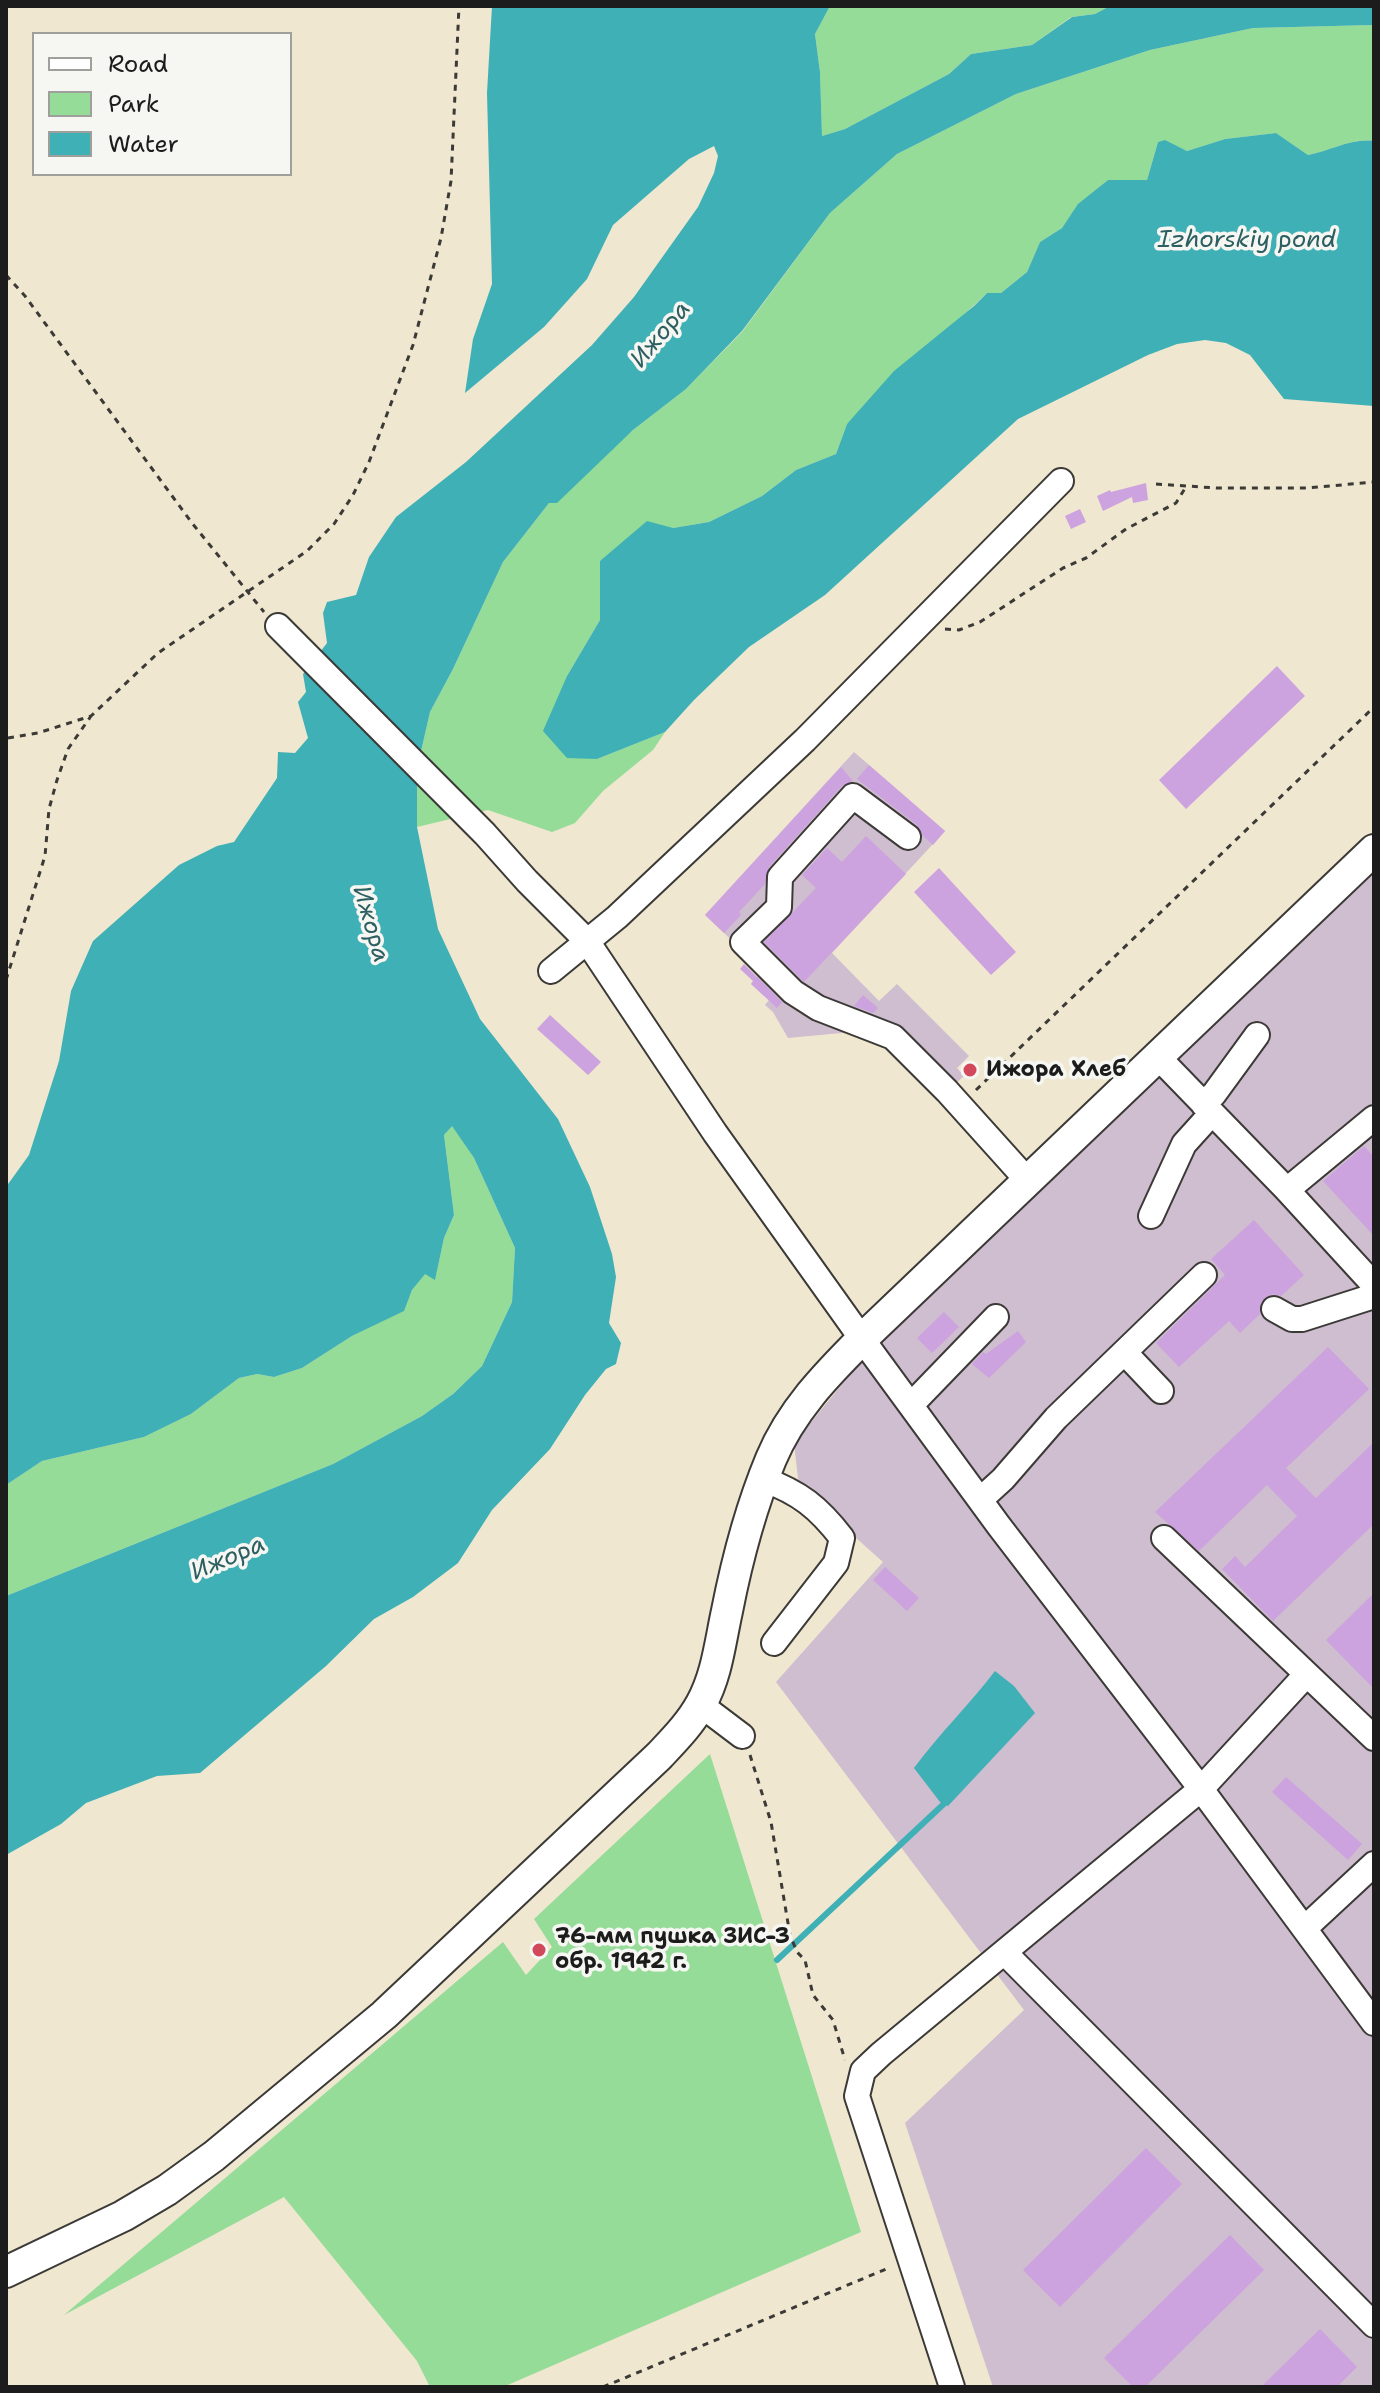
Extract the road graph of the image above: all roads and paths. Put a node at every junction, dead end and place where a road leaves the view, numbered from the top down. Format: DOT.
graph roads {
  1 [pos="459,6"];
  2 [pos="6,275"];
  3 [pos="1061,481"];
  4 [pos="1374,482"];
  5 [pos="1156,484"];
  6 [pos="1187,485"];
  7 [pos="247,594"];
  8 [pos="278,626"];
  9 [pos="917,627"];
  10 [pos="1374,707"];
  11 [pos="91,716"];
  12 [pos="8,738"];
  13 [pos="908,837"];
  14 [pos="1374,850"];
  15 [pos="587,941"];
  16 [pos="551,971"];
  17 [pos="6,980"];
  18 [pos="1257,1035"];
  19 [pos="1158,1057"];
  20 [pos="961,1105"];
  21 [pos="1207,1109"];
  22 [pos="1374,1118"];
  23 [pos="1028,1181"];
  24 [pos="1287,1190"];
  25 [pos="1151,1216"];
  26 [pos="1204,1275"];
  27 [pos="1374,1285"];
  28 [pos="1374,1296"];
  29 [pos="1274,1309"];
  30 [pos="996,1317"];
  31 [pos="862,1339"];
  32 [pos="1125,1353"];
  33 [pos="1161,1391"];
  34 [pos="925,1396"];
  35 [pos="763,1479"];
  36 [pos="980,1500"];
  37 [pos="1164,1538"];
  38 [pos="774,1643"];
  39 [pos="1306,1675"];
  40 [pos="701,1705"];
  41 [pos="742,1736"];
  42 [pos="1374,1738"];
  43 [pos="1201,1789"];
  44 [pos="1374,1864"];
  45 [pos="1305,1928"];
  46 [pos="998,1959"];
  47 [pos="1374,2023"];
  48 [pos="857,2096"];
  49 [pos="911,2259"];
  50 [pos="6,2272"];
  51 [pos="1369,2309"];
  52 [pos="603,2387"];
  53 [pos="952,2387"];
  1 -- 7 [label="path"];
  2 -- 7 [label="path"];
  3 -- 9 [label="street"];
  4 -- 6 [label="path"];
  5 -- 6 [label="path"];
  6 -- 9 [label="path"];
  7 -- 8 [label="path"];
  7 -- 11 [label="path"];
  8 -- 15 [label="street"];
  9 -- 15 [label="street"];
  10 -- 20 [label="path"];
  11 -- 12 [label="path"];
  11 -- 17 [label="path"];
  13 -- 20 [label="street"];
  14 -- 19 [label="main road"];
  15 -- 16 [label="street"];
  15 -- 31 [label="street"];
  18 -- 21 [label="street"];
  19 -- 21 [label="street"];
  19 -- 23 [label="main road"];
  20 -- 23 [label="street"];
  21 -- 24 [label="street"];
  21 -- 25 [label="street"];
  22 -- 24 [label="street"];
  23 -- 31 [label="main road"];
  24 -- 27 [label="street"];
  26 -- 32 [label="street"];
  28 -- 29 [label="street"];
  30 -- 34 [label="street"];
  31 -- 34 [label="street"];
  31 -- 35 [label="main road"];
  32 -- 33 [label="street"];
  32 -- 36 [label="street"];
  34 -- 36 [label="street"];
  35 -- 38 [label="street"];
  35 -- 40 [label="main road"];
  36 -- 43 [label="street"];
  37 -- 39 [label="street"];
  39 -- 42 [label="street"];
  39 -- 43 [label="street"];
  40 -- 41 [label="street"];
  40 -- 50 [label="main road"];
  41 -- 48 [label="path"];
  43 -- 45 [label="street"];
  43 -- 46 [label="street"];
  44 -- 45 [label="street"];
  45 -- 47 [label="street"];
  46 -- 48 [label="street"];
  46 -- 51 [label="street"];
  48 -- 49 [label="street"];
  49 -- 52 [label="path"];
  49 -- 53 [label="street"];
}
